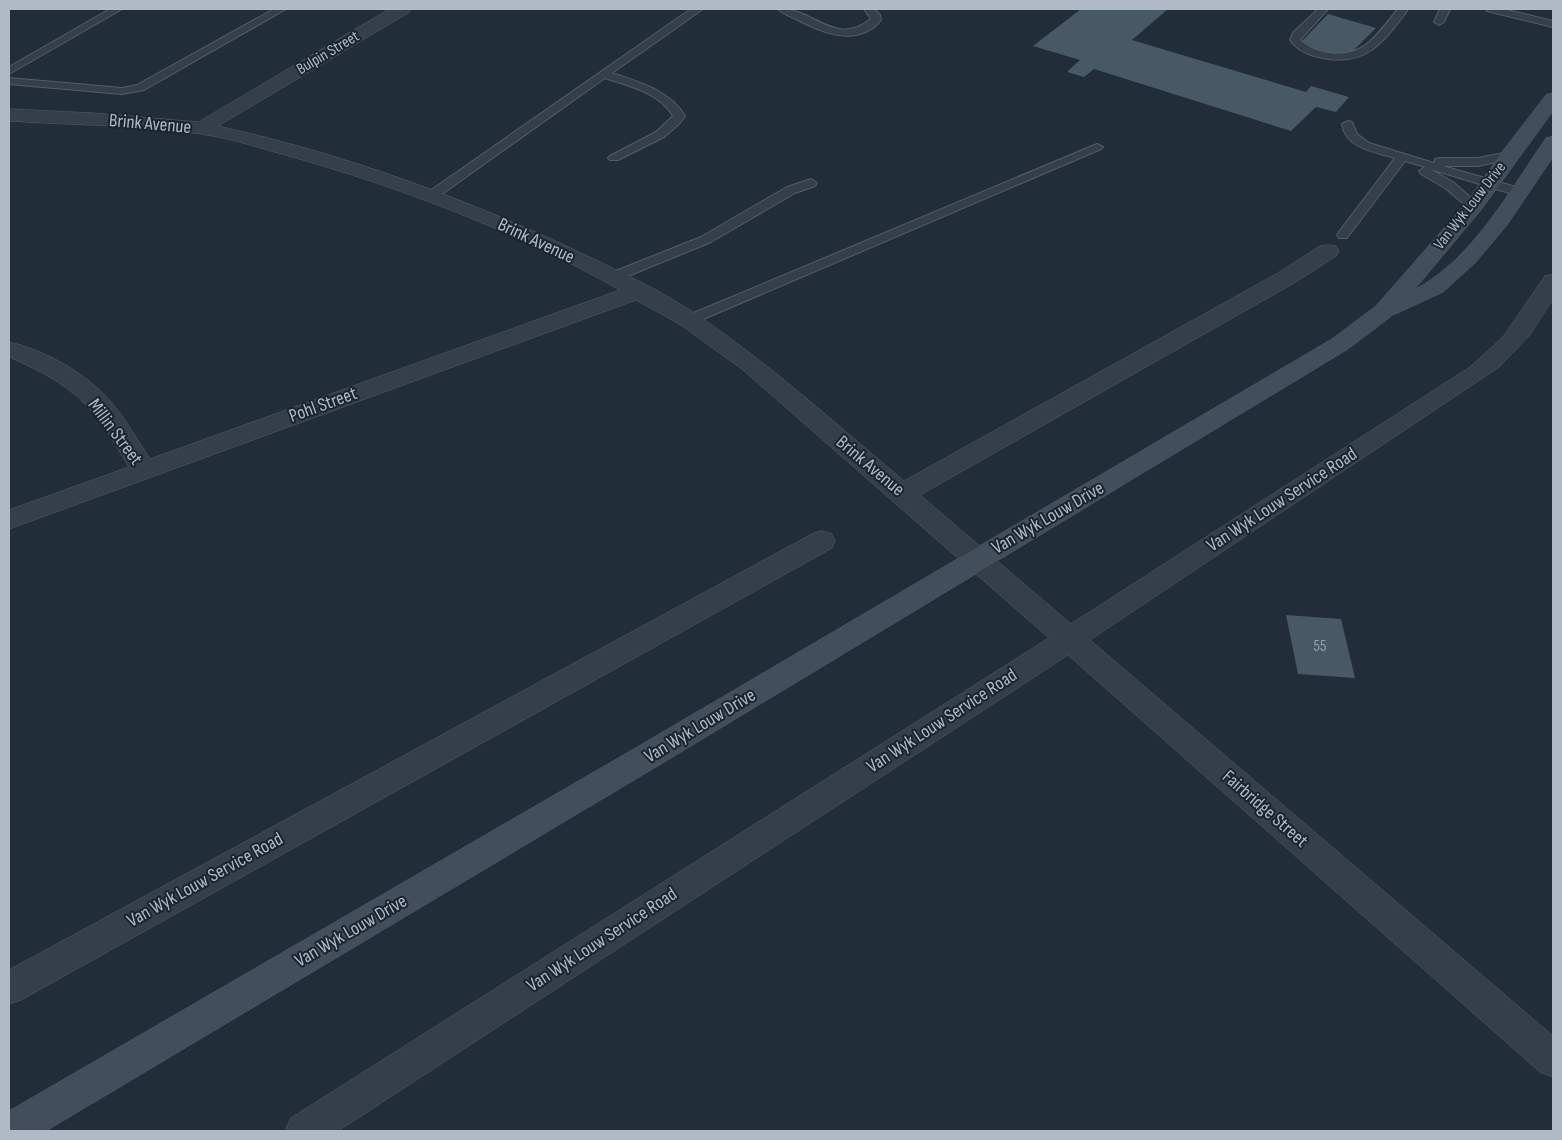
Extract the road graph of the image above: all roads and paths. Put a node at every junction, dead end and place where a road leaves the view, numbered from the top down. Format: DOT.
graph roads {
  1 [pos="117,9"];
  2 [pos="281,9"];
  3 [pos="402,9"];
  4 [pos="698,9"];
  5 [pos="783,9"];
  6 [pos="869,9"];
  7 [pos="1322,9"];
  8 [pos="1445,9"];
  9 [pos="1491,9"];
  10 [pos="1402,11"];
  11 [pos="1439,22"];
  12 [pos="1552,24"];
  13 [pos="9,70"];
  14 [pos="605,74"];
  15 [pos="9,81"];
  16 [pos="1553,99"];
  17 [pos="9,115"];
  18 [pos="1348,124"];
  19 [pos="201,128"];
  20 [pos="1553,142"];
  21 [pos="1097,147"];
  22 [pos="1508,156"];
  23 [pos="1402,157"];
  24 [pos="614,158"];
  25 [pos="811,183"];
  26 [pos="1489,184"];
  27 [pos="1520,192"];
  28 [pos="431,196"];
  29 [pos="1474,206"];
  30 [pos="1335,243"];
  31 [pos="613,277"];
  32 [pos="1553,281"];
  33 [pos="639,291"];
  34 [pos="1384,311"];
  35 [pos="689,320"];
  36 [pos="9,349"];
  37 [pos="144,470"];
  38 [pos="902,494"];
  39 [pos="9,520"];
  40 [pos="822,541"];
  41 [pos="977,559"];
  42 [pos="1070,639"];
  43 [pos="9,988"];
  44 [pos="1553,1059"];
  45 [pos="11,1131"];
  46 [pos="304,1131"];
  1 -- 13 [label="lane"];
  2 -- 15 [label="lane"];
  3 -- 19 [label="street, Bulpin Street"];
  4 -- 14 [label="lane"];
  5 -- 6 [label="lane"];
  7 -- 10 [label="lane"];
  8 -- 11 [label="lane"];
  9 -- 12 [label="lane"];
  14 -- 24 [label="lane"];
  14 -- 28 [label="lane"];
  16 -- 22 [label="street, Van Wyk Louw Drive"];
  17 -- 19 [label="street, Brink Avenue"];
  18 -- 23 [label="lane"];
  19 -- 28 [label="street, Brink Avenue"];
  20 -- 27 [label="street, Van Wyk Louw Drive"];
  21 -- 35 [label="lane"];
  22 -- 23 [label="lane"];
  22 -- 26 [label="street, Van Wyk Louw Drive"];
  23 -- 26 [label="lane"];
  23 -- 29 [label="lane"];
  23 -- 30 [label="lane"];
  25 -- 31 [label="lane"];
  26 -- 27 [label="lane"];
  26 -- 29 [label="street, Van Wyk Louw Drive"];
  27 -- 34 [label="street, Van Wyk Louw Drive"];
  28 -- 31 [label="street, Brink Avenue"];
  29 -- 34 [label="street, Van Wyk Louw Drive"];
  30 -- 38 [label="street"];
  31 -- 33 [label="street, Brink Avenue"];
  32 -- 42 [label="street, Van Wyk Louw Service Road"];
  33 -- 35 [label="street, Brink Avenue"];
  33 -- 37 [label="street, Pohl Street"];
  34 -- 41 [label="street, Van Wyk Louw Drive"];
  35 -- 38 [label="street, Brink Avenue"];
  36 -- 37 [label="street, Millin Street"];
  37 -- 39 [label="street, Pohl Street"];
  38 -- 41 [label="street, Brink Avenue"];
  40 -- 43 [label="street, Van Wyk Louw Service Road"];
  41 -- 42 [label="street, Fairbridge Street"];
  41 -- 45 [label="street, Van Wyk Louw Drive"];
  42 -- 44 [label="street, Fairbridge Street"];
  42 -- 46 [label="street, Van Wyk Louw Service Road"];
}
